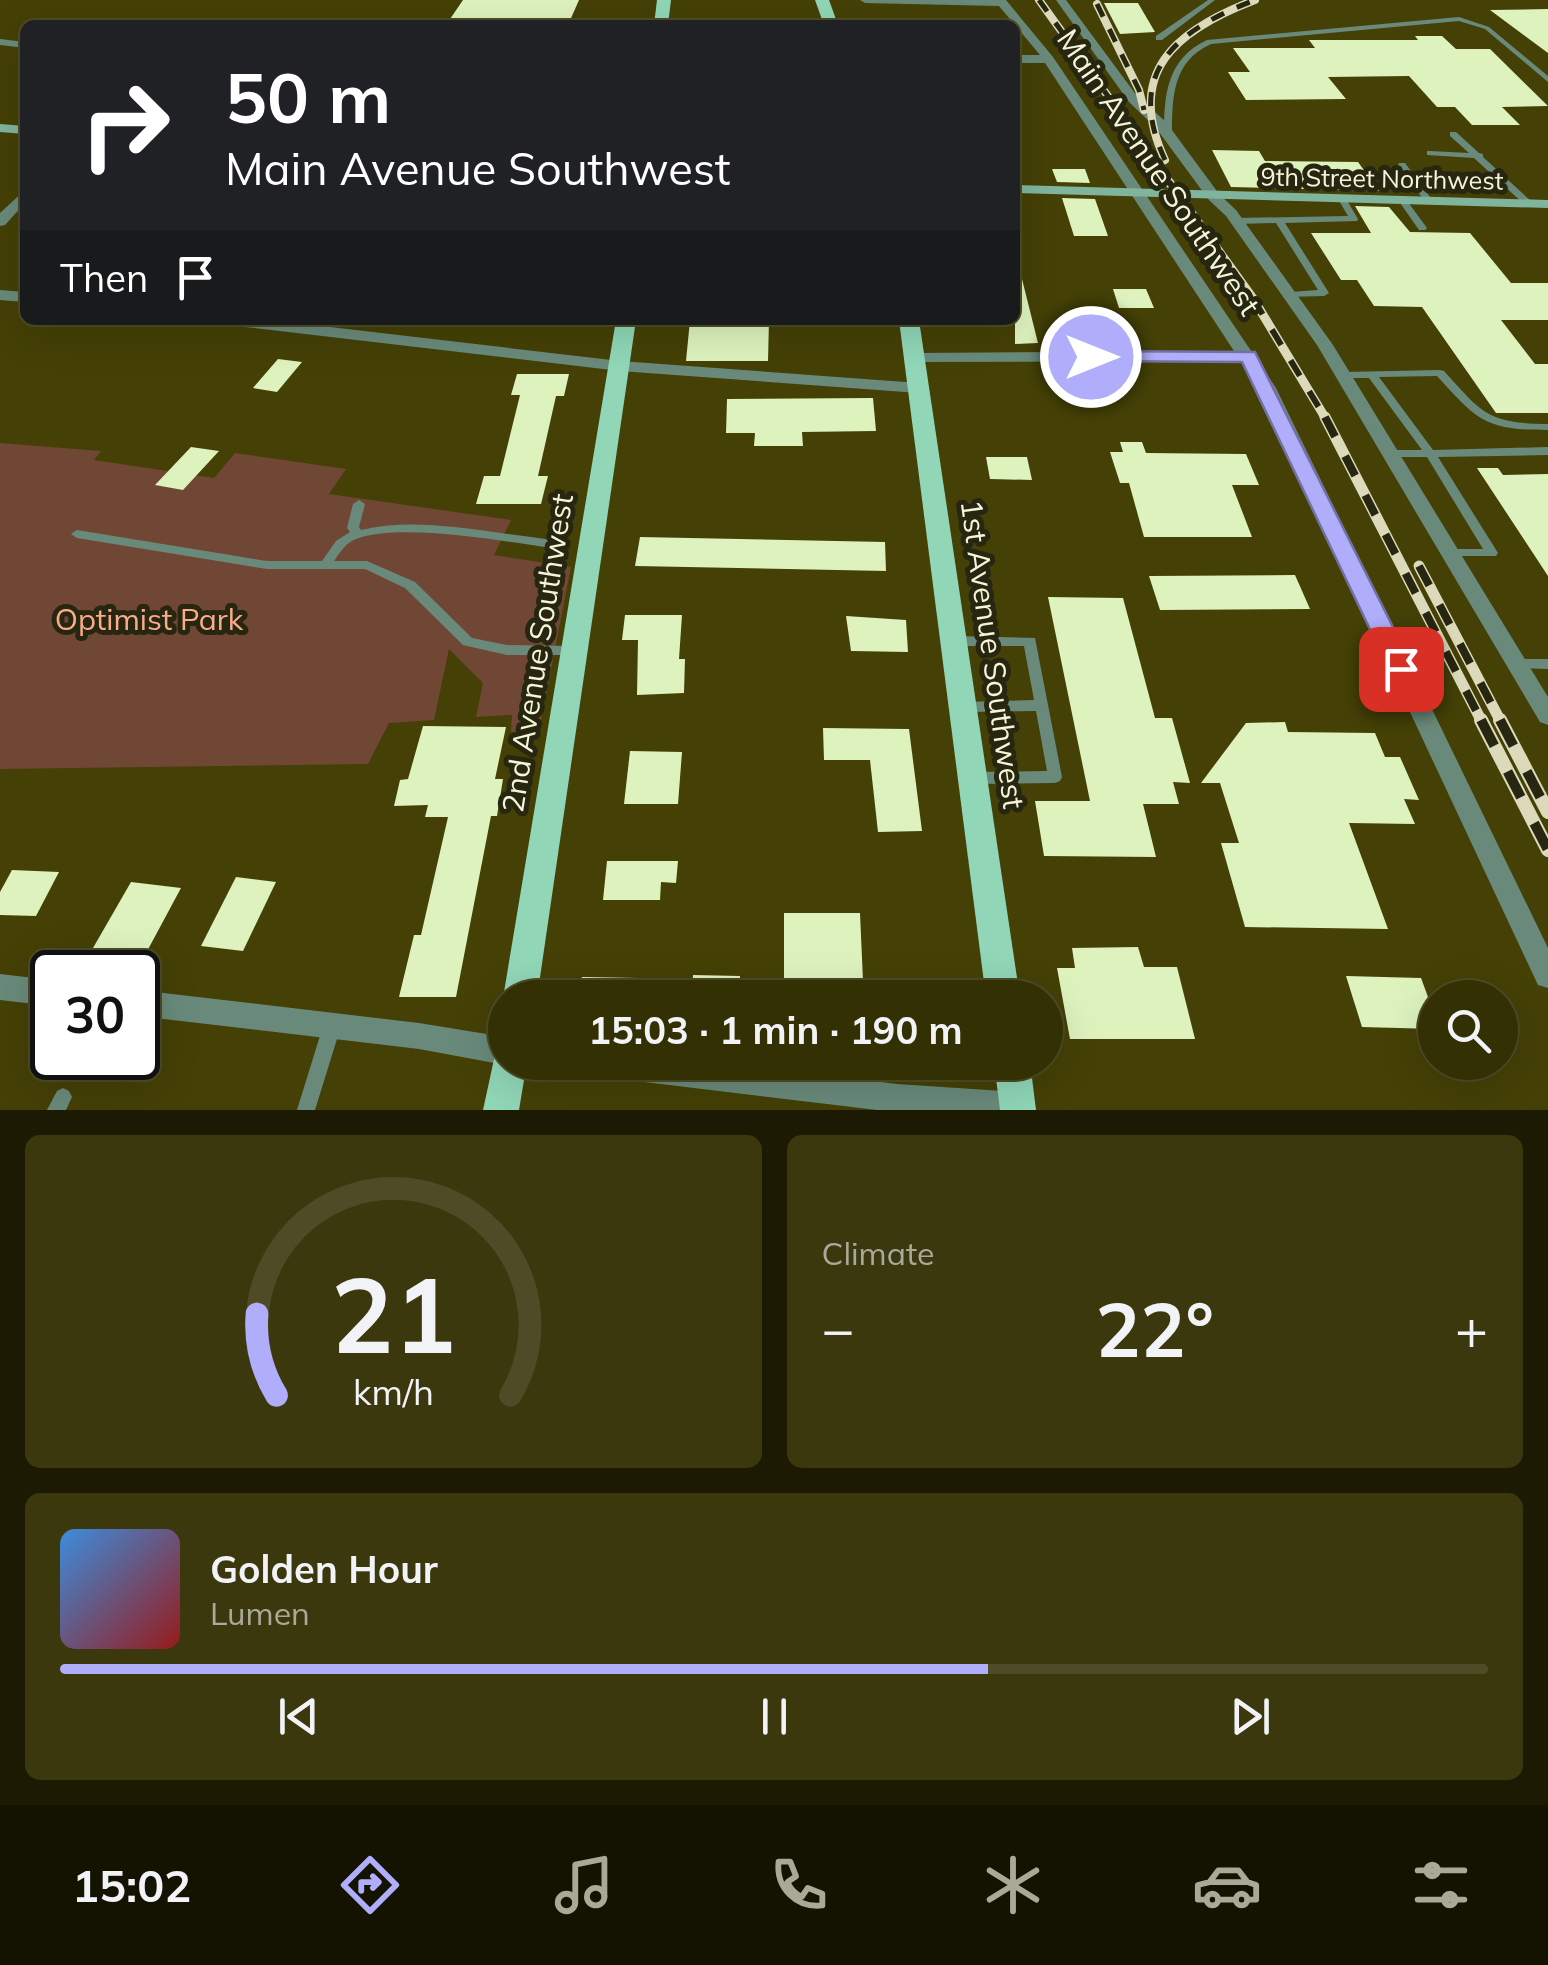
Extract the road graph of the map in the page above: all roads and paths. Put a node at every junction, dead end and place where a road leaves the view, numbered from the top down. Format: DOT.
graph roads {
  1 [pos="865,0"];
  2 [pos="1061,0"];
  3 [pos="1212,0"];
  4 [pos="1002,2"];
  5 [pos="1020,24"];
  6 [pos="1159,38"];
  7 [pos="1020,59"];
  8 [pos="1049,59"];
  9 [pos="1548,80"];
  10 [pos="1168,134"];
  11 [pos="1453,134"];
  12 [pos="1430,153"];
  13 [pos="1480,156"];
  14 [pos="1402,165"];
  15 [pos="1020,189"];
  16 [pos="1134,190"];
  17 [pos="1214,197"];
  18 [pos="20,200"];
  19 [pos="1342,200"];
  20 [pos="1402,200"];
  21 [pos="1429,201"];
  22 [pos="1529,204"];
  23 [pos="1548,204"];
  24 [pos="1279,220"];
  25 [pos="1236,221"];
  26 [pos="0,222"];
  27 [pos="1548,223"];
  28 [pos="1422,228"];
  29 [pos="1290,295"];
  30 [pos="272,325"];
  31 [pos="625,325"];
  32 [pos="910,325"];
  33 [pos="1248,356"];
  34 [pos="914,358"];
  35 [pos="620,366"];
  36 [pos="1344,375"];
  37 [pos="1372,375"];
  38 [pos="919,388"];
  39 [pos="1548,427"];
  40 [pos="1516,428"];
  41 [pos="1548,450"];
  42 [pos="1533,451"];
  43 [pos="1430,453"];
  44 [pos="1394,454"];
  45 [pos="359,504"];
  46 [pos="77,534"];
  47 [pos="359,534"];
  48 [pos="558,545"];
  49 [pos="1452,553"];
  50 [pos="326,564"];
  51 [pos="954,641"];
  52 [pos="576,651"];
  53 [pos="1518,664"];
  54 [pos="1548,664"];
  55 [pos="1042,704"];
  56 [pos="962,707"];
  57 [pos="1548,716"];
  58 [pos="972,778"];
  59 [pos="1548,976"];
  60 [pos="523,980"];
  61 [pos="1000,980"];
  62 [pos="0,987"];
  63 [pos="30,990"];
  64 [pos="160,1006"];
  65 [pos="332,1026"];
  66 [pos="488,1049"];
  67 [pos="506,1080"];
  68 [pos="746,1080"];
  69 [pos="1014,1080"];
  70 [pos="1018,1109"];
  71 [pos="306,1110"];
  72 [pos="502,1110"];
  1 -- 4 [label="street"];
  2 -- 10 [label="street"];
  3 -- 6 [label="lane"];
  5 -- 8 [label="street, Main Avenue Southwest"];
  7 -- 8 [label="street"];
  8 -- 16 [label="street, Main Avenue Southwest"];
  9 -- 10 [label="lane"];
  10 -- 17 [label="street"];
  11 -- 13 [label="lane"];
  12 -- 13 [label="lane"];
  13 -- 22 [label="lane"];
  14 -- 21 [label="lane"];
  15 -- 16 [label="street, 9th Street Northwest"];
  16 -- 17 [label="street, 9th Street Northwest"];
  16 -- 33 [label="street, Main Avenue Southwest"];
  17 -- 19 [label="street, 9th Street Northwest"];
  17 -- 25 [label="street"];
  18 -- 26 [label="street"];
  19 -- 20 [label="street, 9th Street Northwest"];
  19 -- 24 [label="lane"];
  20 -- 21 [label="street, 9th Street Northwest"];
  20 -- 28 [label="lane"];
  21 -- 22 [label="street, 9th Street Northwest"];
  22 -- 23 [label="street, 9th Street Northwest"];
  22 -- 27 [label="street"];
  24 -- 25 [label="lane"];
  24 -- 29 [label="lane"];
  25 -- 29 [label="street"];
  29 -- 36 [label="street"];
  30 -- 35 [label="street"];
  31 -- 35 [label="main road, 2nd Avenue Southwest"];
  32 -- 34 [label="main road, 1st Avenue Southwest"];
  33 -- 34 [label="street"];
  33 -- 59 [label="street, Main Avenue Southwest"];
  34 -- 38 [label="main road, 1st Avenue Southwest"];
  35 -- 38 [label="street"];
  35 -- 52 [label="main road, 2nd Avenue Southwest"];
  36 -- 37 [label="lane"];
  36 -- 44 [label="street"];
  37 -- 40 [label="lane"];
  37 -- 43 [label="lane"];
  38 -- 51 [label="main road, 1st Avenue Southwest"];
  39 -- 40 [label="lane"];
  40 -- 42 [label="lane"];
  41 -- 42 [label="lane"];
  42 -- 43 [label="lane"];
  43 -- 44 [label="lane"];
  43 -- 49 [label="lane"];
  44 -- 49 [label="street"];
  45 -- 47 [label="lane"];
  46 -- 50 [label="lane"];
  47 -- 48 [label="lane"];
  47 -- 50 [label="lane"];
  49 -- 53 [label="street"];
  50 -- 52 [label="lane"];
  51 -- 55 [label="lane"];
  51 -- 56 [label="main road, 1st Avenue Southwest"];
  52 -- 60 [label="main road, 2nd Avenue Southwest"];
  53 -- 54 [label="lane"];
  53 -- 57 [label="street"];
  55 -- 56 [label="lane"];
  55 -- 58 [label="lane"];
  56 -- 58 [label="main road, 1st Avenue Southwest"];
  58 -- 61 [label="main road, 1st Avenue Southwest"];
  62 -- 63 [label="street"];
  64 -- 65 [label="street"];
  65 -- 66 [label="street"];
  65 -- 71 [label="lane"];
  67 -- 72 [label="main road"];
  68 -- 70 [label="street"];
  69 -- 70 [label="main road"];
}
